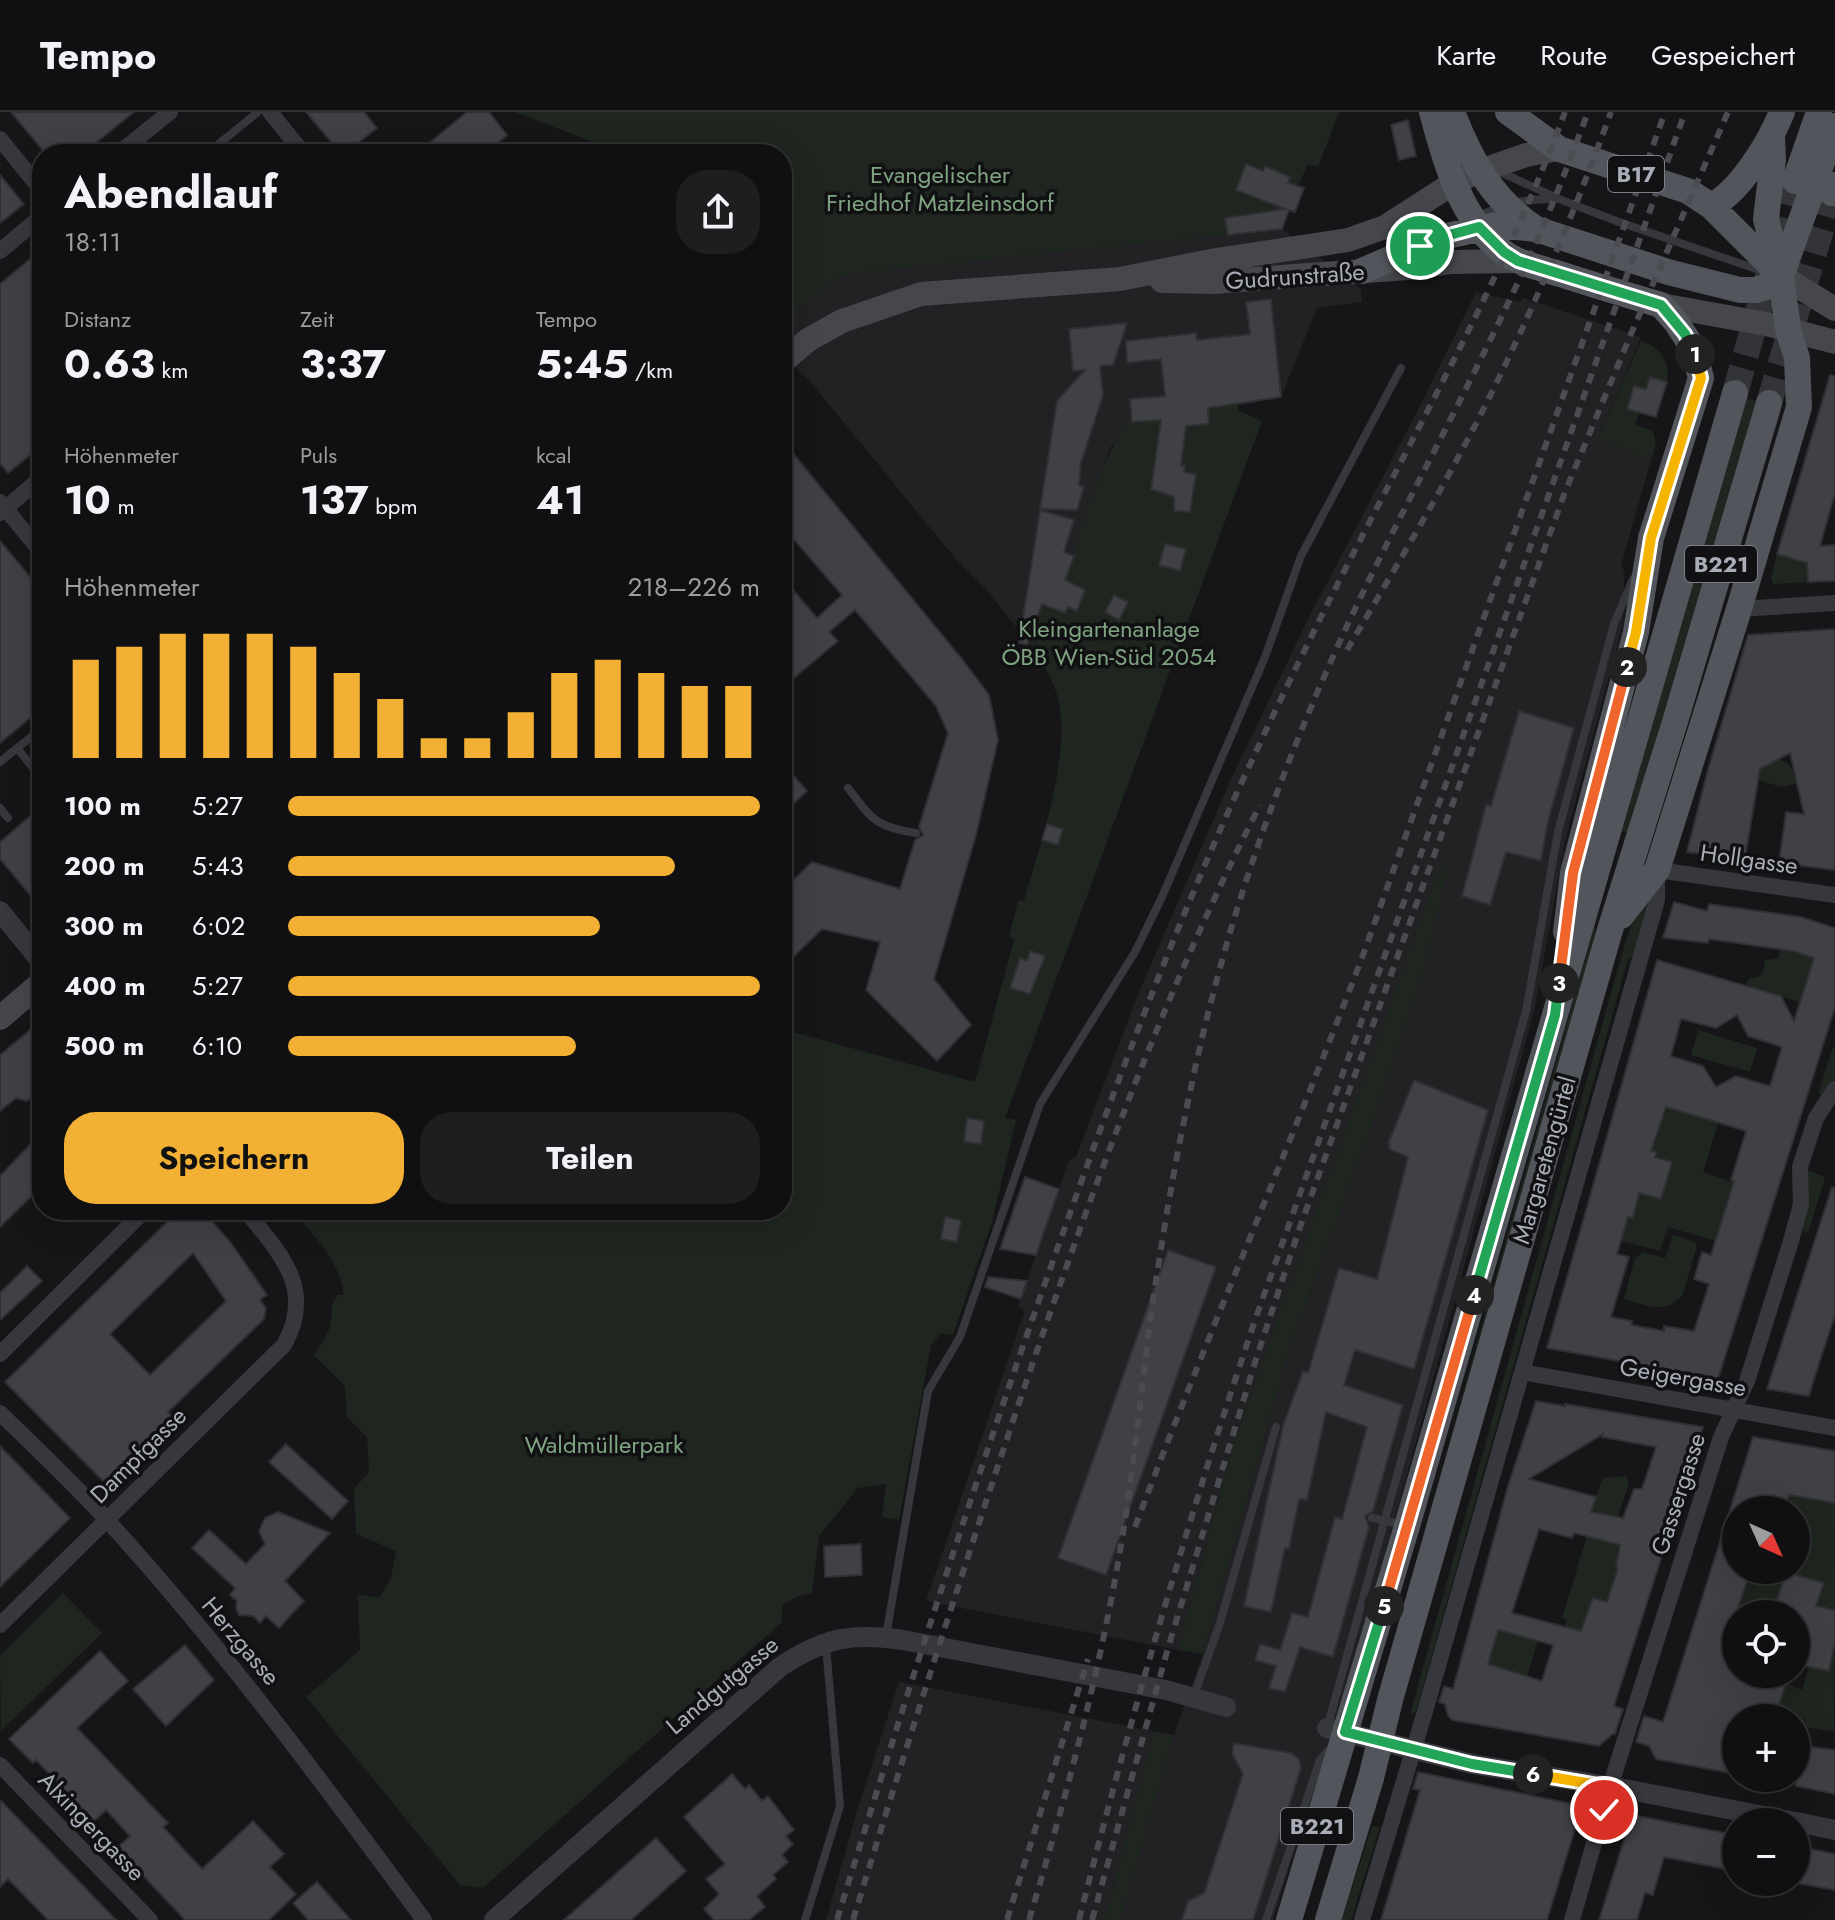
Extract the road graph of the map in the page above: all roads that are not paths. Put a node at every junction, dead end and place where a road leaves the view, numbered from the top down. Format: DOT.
graph roads {
  1 [pos="170,112"];
  2 [pos="258,112"];
  3 [pos="270,112"];
  4 [pos="1432,112"];
  5 [pos="1452,112"];
  6 [pos="1508,112"];
  7 [pos="1782,112"];
  8 [pos="1819,112"];
  9 [pos="1835,126"];
  10 [pos="1772,138"];
  11 [pos="0,139"];
  12 [pos="130,144"];
  13 [pos="219,144"];
  14 [pos="296,144"];
  15 [pos="1559,149"];
  16 [pos="1483,170"];
  17 [pos="32,179"];
  18 [pos="1795,181"];
  19 [pos="1455,182"];
  20 [pos="1559,199"];
  21 [pos="1505,204"];
  22 [pos="1711,206"];
  23 [pos="1476,222"];
  24 [pos="32,224"];
  25 [pos="1536,229"];
  26 [pos="0,251"];
  27 [pos="1518,261"];
  28 [pos="1362,271"];
  29 [pos="1781,276"];
  30 [pos="1120,279"];
  31 [pos="1661,305"];
  32 [pos="1835,309"];
  33 [pos="1788,329"];
  34 [pos="1835,342"];
  35 [pos="792,354"];
  36 [pos="1401,368"];
  37 [pos="1735,393"];
  38 [pos="1769,403"];
  39 [pos="32,485"];
  40 [pos="2,508"];
  41 [pos="1651,538"];
  42 [pos="32,542"];
  43 [pos="1835,603"];
  44 [pos="1739,609"];
  45 [pos="32,736"];
  46 [pos="17,748"];
  47 [pos="0,762"];
  48 [pos="32,767"];
  49 [pos="848,788"];
  50 [pos="0,808"];
  51 [pos="8,818"];
  52 [pos="916,833"];
  53 [pos="1657,870"];
  54 [pos="1835,895"];
  55 [pos="0,911"];
  56 [pos="1610,930"];
  57 [pos="32,951"];
  58 [pos="32,991"];
  59 [pos="1555,1015"];
  60 [pos="0,1018"];
  61 [pos="1835,1089"];
  62 [pos="135,1220"];
  63 [pos="253,1220"];
  64 [pos="0,1354"];
  65 [pos="1522,1372"];
  66 [pos="1734,1412"];
  67 [pos="0,1413"];
  68 [pos="1276,1427"];
  69 [pos="1835,1428"];
  70 [pos="1372,1518"];
  71 [pos="107,1520"];
  72 [pos="1396,1523"];
  73 [pos="0,1625"];
  74 [pos="886,1637"];
  75 [pos="825,1642"];
  76 [pos="1193,1698"];
  77 [pos="1226,1707"];
  78 [pos="1336,1730"];
  79 [pos="1381,1741"];
  80 [pos="1413,1749"];
  81 [pos="0,1765"];
  82 [pos="1610,1787"];
  83 [pos="1722,1808"];
  84 [pos="1810,1825"];
  85 [pos="1835,1830"];
  86 [pos="150,1920"];
  87 [pos="424,1920"];
  88 [pos="494,1920"];
  89 [pos="805,1920"];
  90 [pos="1266,1920"];
  91 [pos="1289,1920"];
  92 [pos="1328,1920"];
  93 [pos="1362,1920"];
  94 [pos="1572,1920"];
  1 -- 12 [label="street"];
  2 -- 13 [label="lane"];
  3 -- 14 [label="street"];
  4 -- 19 [label="main road"];
  5 -- 16 [label="main road"];
  6 -- 15 [label="main road, B17"];
  7 -- 10 [label="main road"];
  8 -- 18 [label="main road"];
  9 -- 29 [label="main road"];
  10 -- 22 [label="main road"];
  10 -- 29 [label="main road"];
  11 -- 17 [label="street"];
  15 -- 16 [label="main road, Gudrunstraße"];
  15 -- 22 [label="main road, B17"];
  16 -- 19 [label="main road, Gudrunstraße"];
  16 -- 20 [label="lane"];
  16 -- 21 [label="main road"];
  19 -- 23 [label="main road"];
  19 -- 30 [label="main road, Gudrunstraße"];
  20 -- 21 [label="lane"];
  20 -- 29 [label="lane"];
  21 -- 23 [label="lane"];
  21 -- 25 [label="main road"];
  22 -- 29 [label="main road, B17"];
  23 -- 25 [label="main road"];
  23 -- 27 [label="main road"];
  23 -- 28 [label="main road"];
  24 -- 26 [label="street"];
  25 -- 29 [label="main road"];
  27 -- 28 [label="main road, Gudrunstraße"];
  27 -- 31 [label="main road"];
  28 -- 30 [label="main road, Gudrunstraße"];
  29 -- 32 [label="main road"];
  29 -- 33 [label="main road, B221"];
  30 -- 35 [label="main road, Gudrunstraße"];
  31 -- 33 [label="main road"];
  31 -- 41 [label="main road"];
  33 -- 34 [label="main road"];
  33 -- 44 [label="main road, B221"];
  36 -- 74 [label="lane"];
  37 -- 59 [label="main road, Margaretengürtel / B221"];
  38 -- 56 [label="main road, Margaretengürtel / B221"];
  39 -- 40 [label="street"];
  40 -- 42 [label="street"];
  41 -- 59 [label="main road"];
  41 -- 72 [label="lane, Margaretengürtel"];
  43 -- 44 [label="street"];
  44 -- 53 [label="main road, B221"];
  45 -- 46 [label="lane"];
  46 -- 47 [label="lane"];
  46 -- 48 [label="lane"];
  49 -- 52 [label="lane"];
  50 -- 51 [label="lane"];
  53 -- 54 [label="street, Hollgasse"];
  53 -- 56 [label="main road, B221"];
  53 -- 65 [label="street, Margaretengürtel"];
  55 -- 57 [label="street"];
  56 -- 79 [label="main road, Margaretengürtel / B221"];
  58 -- 60 [label="main road"];
  59 -- 72 [label="main road, Margaretengürtel / B221"];
  61 -- 66 [label="street, Gassergasse"];
  62 -- 64 [label="street"];
  63 -- 71 [label="street, Dampfgasse"];
  65 -- 66 [label="street, Geigergasse"];
  65 -- 80 [label="street, Margaretengürtel"];
  66 -- 69 [label="street, Geigergasse"];
  66 -- 82 [label="street, Gassergasse"];
  67 -- 71 [label="street, Herzgasse"];
  68 -- 76 [label="lane"];
  70 -- 72 [label="lane"];
  71 -- 73 [label="street, Dampfgasse"];
  71 -- 87 [label="street, Herzgasse"];
  72 -- 78 [label="main road, Margaretengürtel / B221"];
  74 -- 75 [label="street, Landgutgasse"];
  74 -- 76 [label="street, Landgutgasse"];
  75 -- 88 [label="street, Landgutgasse"];
  75 -- 89 [label="lane"];
  76 -- 77 [label="street, Landgutgasse"];
  78 -- 79 [label="street"];
  78 -- 90 [label="lane, Margaretengürtel"];
  78 -- 91 [label="main road, Margaretengürtel / B221"];
  79 -- 80 [label="street"];
  79 -- 92 [label="main road, Margaretengürtel / B221"];
  80 -- 82 [label="street"];
  80 -- 93 [label="street, Margaretengürtel"];
  81 -- 86 [label="street, Alxingergasse"];
  82 -- 83 [label="street"];
  82 -- 94 [label="street, Gassergasse"];
  84 -- 85 [label="street"];
}
